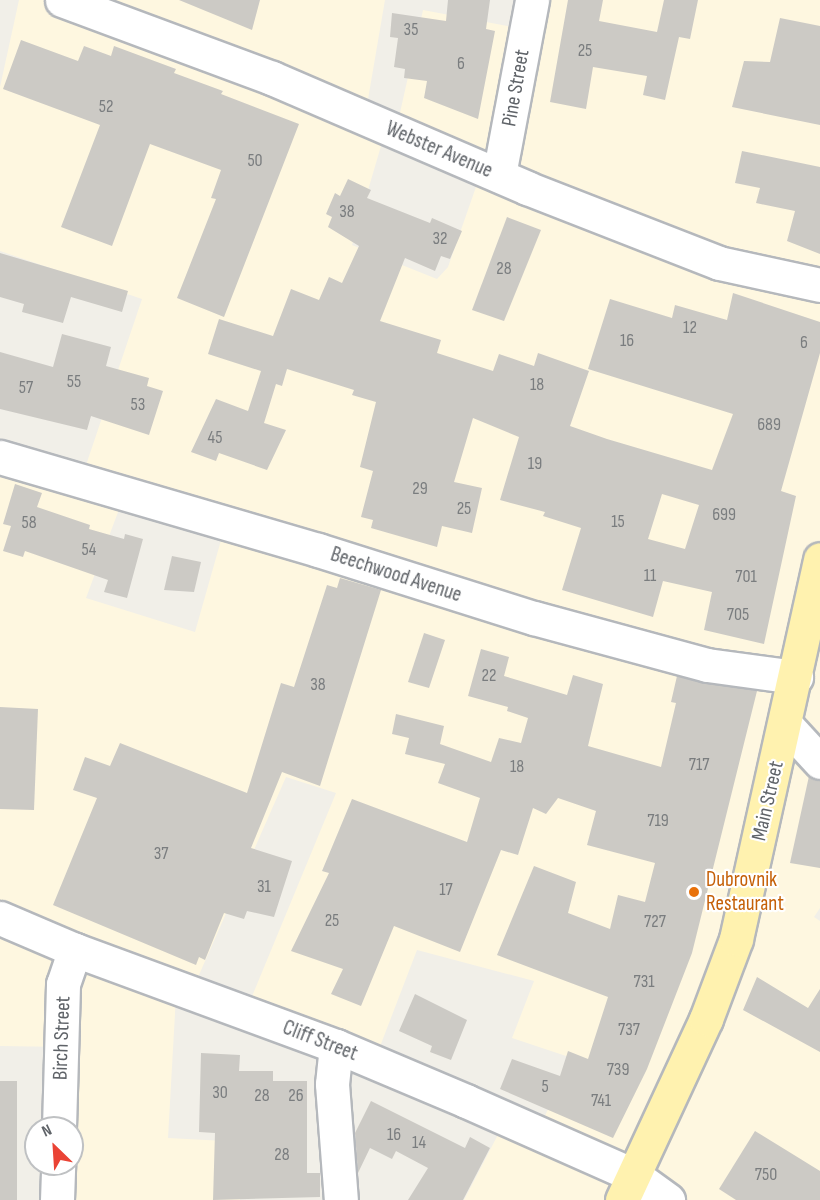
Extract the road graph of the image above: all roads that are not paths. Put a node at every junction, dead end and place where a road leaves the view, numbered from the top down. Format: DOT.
graph roads {
  1 [pos="62,0"];
  2 [pos="532,0"];
  3 [pos="499,175"];
  4 [pos="820,285"];
  5 [pos="0,457"];
  6 [pos="820,560"];
  7 [pos="796,676"];
  8 [pos="786,725"];
  9 [pos="820,762"];
  10 [pos="0,918"];
  11 [pos="75,950"];
  12 [pos="336,1046"];
  13 [pos="59,1116"];
  14 [pos="58,1176"];
  15 [pos="629,1188"];
  16 [pos="57,1200"];
  17 [pos="341,1200"];
  18 [pos="668,1200"];
  1 -- 3 [label="street, Webster Avenue"];
  2 -- 3 [label="street, Pine Street"];
  3 -- 4 [label="street, Webster Avenue"];
  5 -- 7 [label="street, Beechwood Avenue"];
  6 -- 7 [label="main road, Main Street"];
  7 -- 8 [label="main road, Main Street"];
  8 -- 9 [label="street"];
  8 -- 15 [label="main road, Main Street"];
  10 -- 11 [label="street, Cliff Street"];
  11 -- 12 [label="street, Cliff Street"];
  11 -- 13 [label="street, Birch Street"];
  12 -- 15 [label="street, Cliff Street"];
  12 -- 17 [label="street"];
  14 -- 16 [label="street"];
  15 -- 18 [label="street, Cliff Street"];
}
